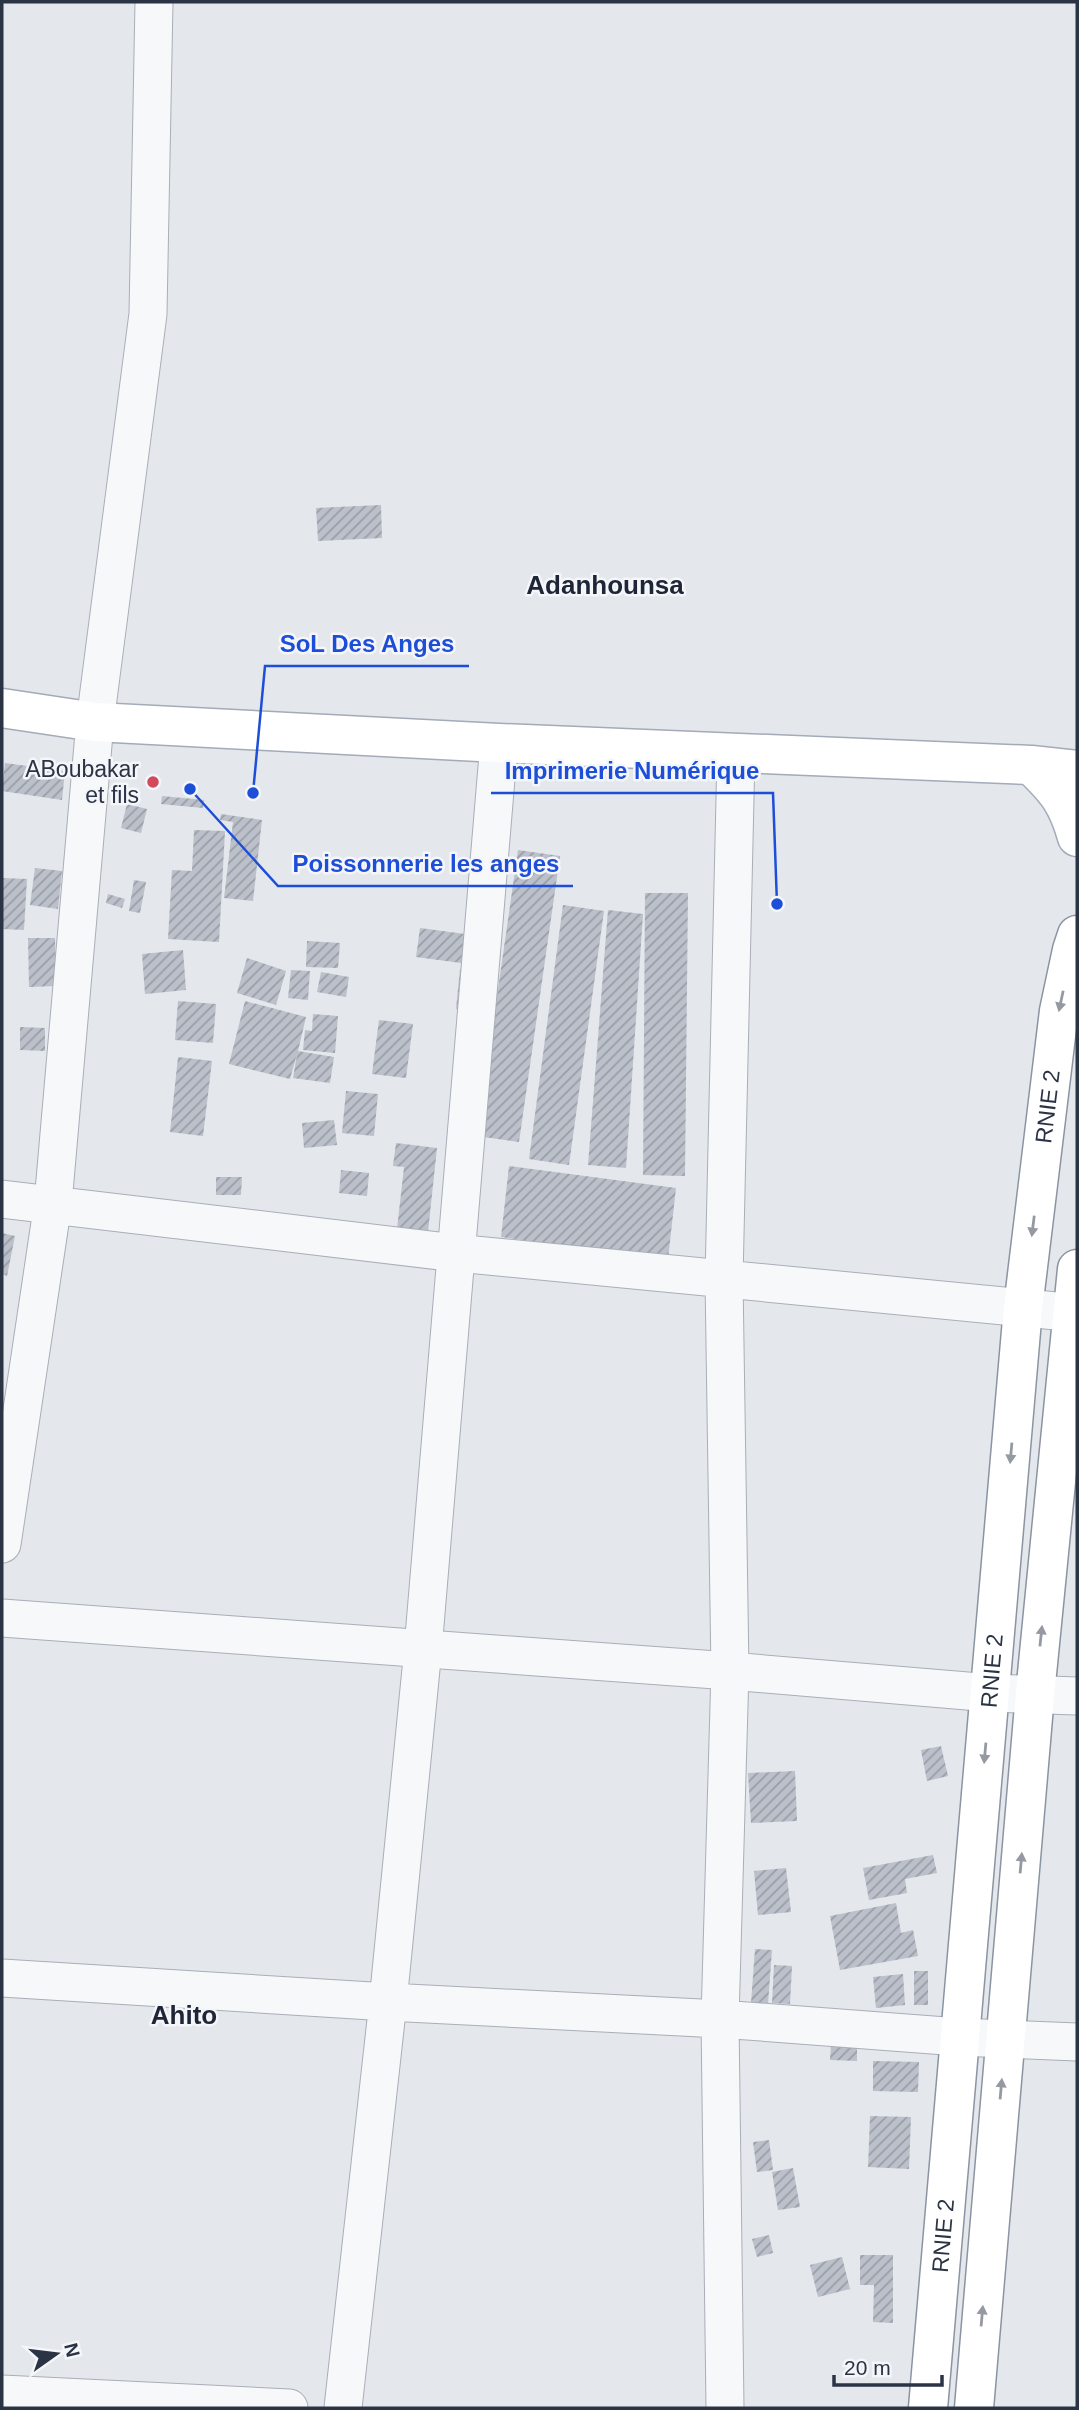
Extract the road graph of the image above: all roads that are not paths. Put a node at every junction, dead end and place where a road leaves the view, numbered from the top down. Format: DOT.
graph roads {
  1 [pos="155,2"];
  2 [pos="2,708"];
  3 [pos="95,722"];
  4 [pos="499,743"];
  5 [pos="736,754"];
  6 [pos="1077,759"];
  7 [pos="1031,765"];
  8 [pos="1077,770"];
  9 [pos="1077,837"];
  10 [pos="1077,934"];
  11 [pos="2,1199"];
  12 [pos="53,1203"];
  13 [pos="456,1253"];
  14 [pos="1077,1269"];
  15 [pos="724,1279"];
  16 [pos="1023,1308"];
  17 [pos="1075,1313"];
  18 [pos="2,1544"];
  19 [pos="2,1618"];
  20 [pos="423,1649"];
  21 [pos="730,1671"];
  22 [pos="991,1693"];
  23 [pos="1035,1694"];
  24 [pos="1077,1696"];
  25 [pos="2,1978"];
  26 [pos="388,2002"];
  27 [pos="720,2019"];
  28 [pos="959,2037"];
  29 [pos="1005,2039"];
  30 [pos="1077,2042"];
  31 [pos="2,2394"];
  32 [pos="289,2408"];
  33 [pos="343,2408"];
  34 [pos="725,2408"];
  35 [pos="928,2408"];
  36 [pos="974,2408"];
  1 -- 3 [label="street"];
  2 -- 3 [label="main road"];
  3 -- 4 [label="main road"];
  3 -- 12 [label="street"];
  4 -- 5 [label="main road"];
  4 -- 13 [label="street"];
  5 -- 7 [label="main road"];
  5 -- 15 [label="street"];
  6 -- 7 [label="main road"];
  7 -- 8 [label="main road"];
  7 -- 9 [label="main road"];
  10 -- 16 [label="main road, RNIE 2 / RNIE 2, one-way"];
  11 -- 12 [label="street"];
  12 -- 13 [label="street"];
  12 -- 18 [label="street"];
  13 -- 15 [label="street"];
  13 -- 20 [label="street"];
  14 -- 17 [label="main road, RNIE 2 / RNIE 2"];
  15 -- 16 [label="street"];
  15 -- 21 [label="street"];
  16 -- 17 [label="street"];
  16 -- 22 [label="main road, RNIE 2 / RNIE 2, one-way"];
  23 -- 17 [label="main road, RNIE 2 / RNIE 2, one-way"];
  19 -- 20 [label="street"];
  20 -- 21 [label="street"];
  20 -- 26 [label="street"];
  21 -- 22 [label="street"];
  21 -- 27 [label="street"];
  22 -- 23 [label="street"];
  22 -- 28 [label="main road, RNIE 2 / RNIE 2, one-way"];
  23 -- 24 [label="street"];
  29 -- 23 [label="main road, RNIE 2 / RNIE 2, one-way"];
  25 -- 26 [label="street"];
  26 -- 27 [label="street"];
  26 -- 33 [label="street"];
  27 -- 28 [label="street"];
  27 -- 34 [label="street"];
  28 -- 29 [label="street"];
  28 -- 35 [label="main road, RNIE 2 / RNIE 2"];
  29 -- 30 [label="street"];
  36 -- 29 [label="main road, RNIE 2 / RNIE 2, one-way"];
  31 -- 32 [label="street"];
}
